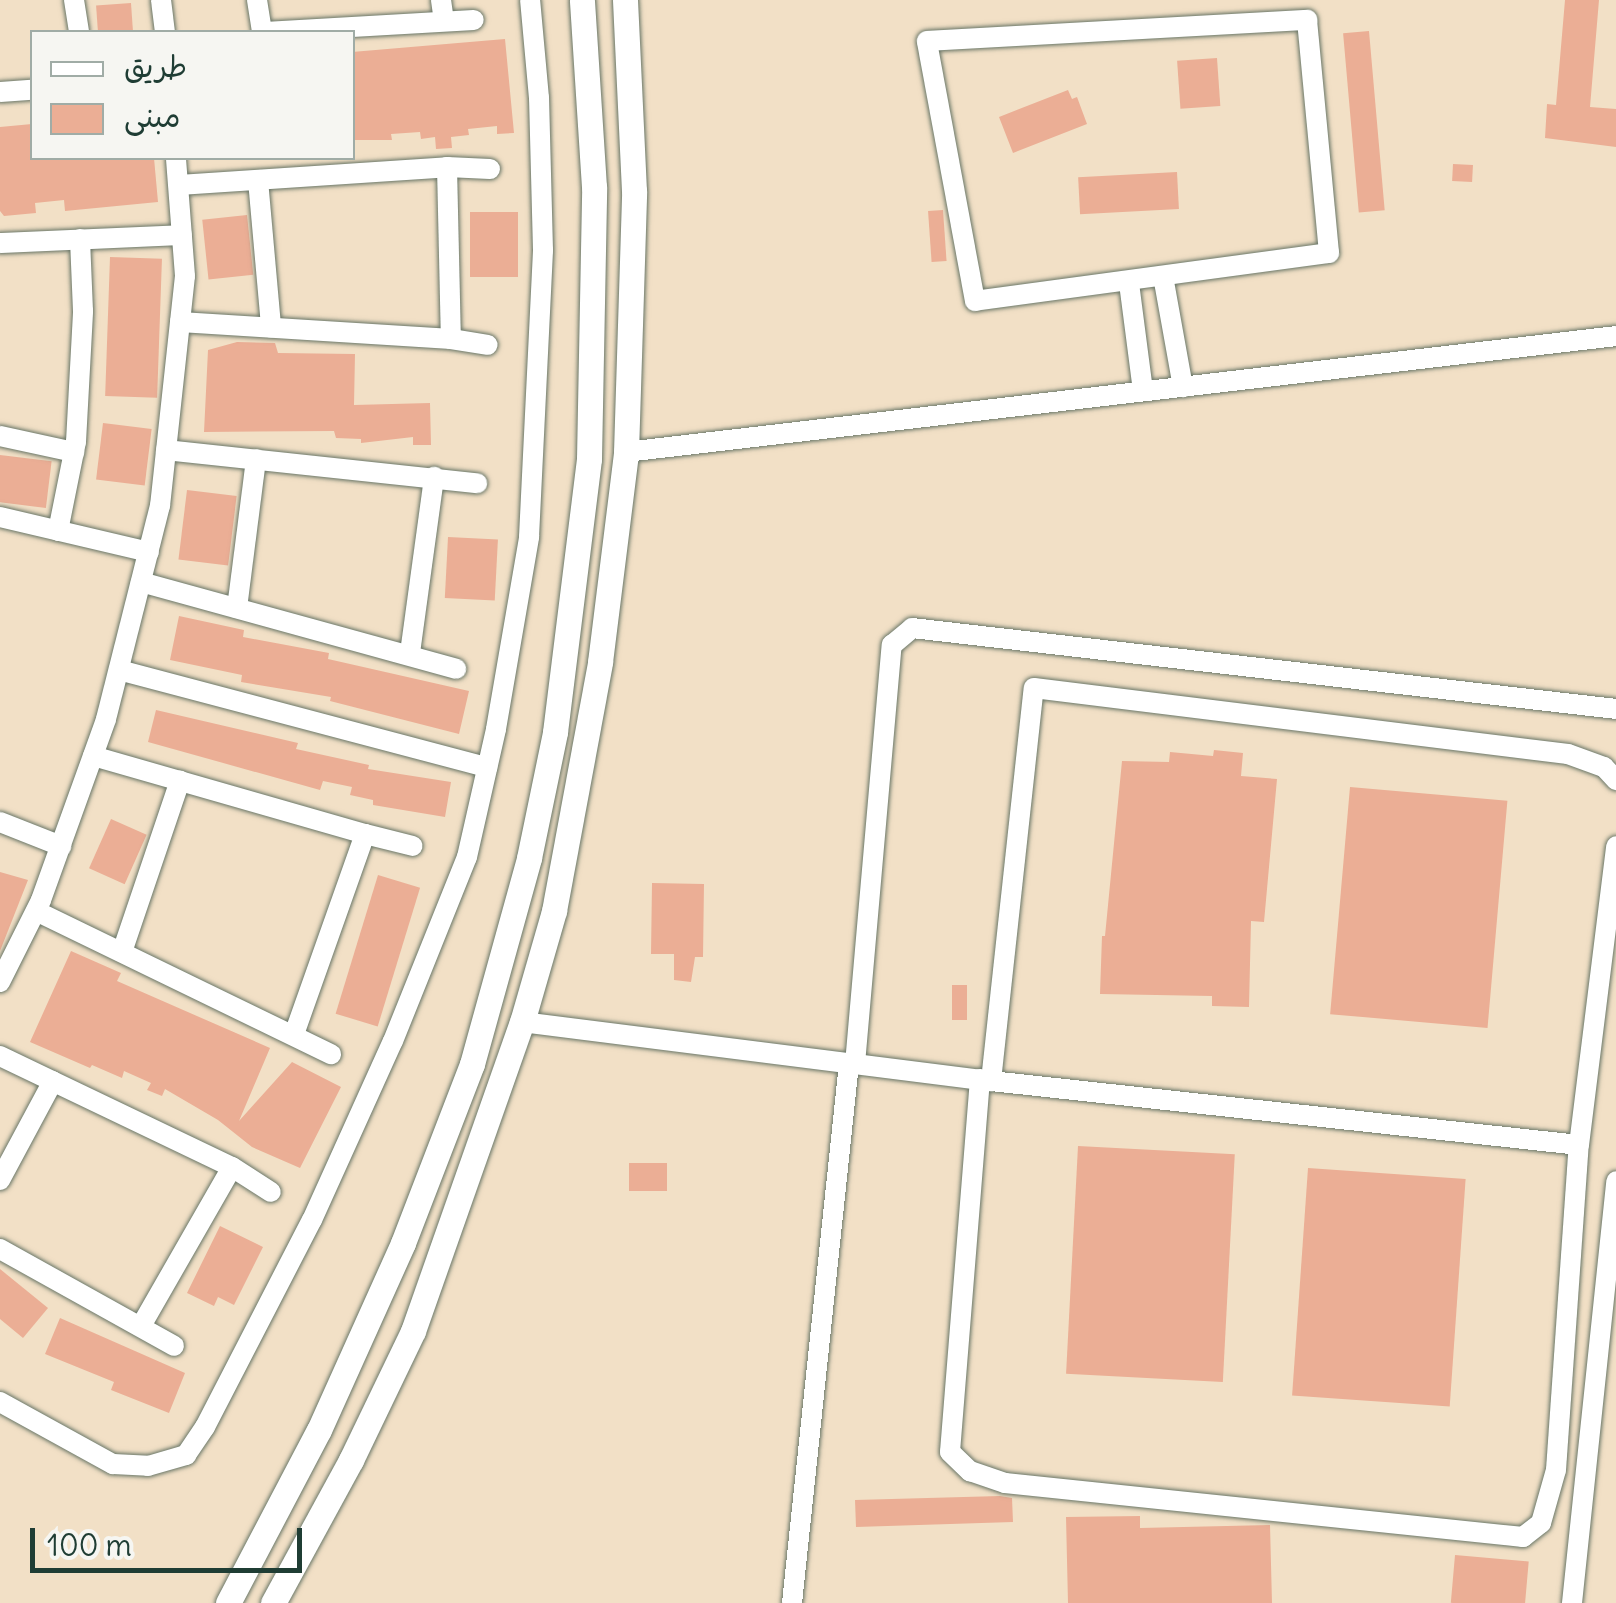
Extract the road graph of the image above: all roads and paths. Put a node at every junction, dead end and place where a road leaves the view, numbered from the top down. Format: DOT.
graph roads {
  1 [pos="74,0"];
  2 [pos="161,0"];
  3 [pos="257,0"];
  4 [pos="530,0"];
  5 [pos="582,0"];
  6 [pos="626,0"];
  7 [pos="442,10"];
  8 [pos="474,20"];
  9 [pos="78,30"];
  10 [pos="166,30"];
  11 [pos="264,30"];
  12 [pos="280,30"];
  13 [pos="30,90"];
  14 [pos="0,92"];
  15 [pos="176,160"];
  16 [pos="447,168"];
  17 [pos="490,169"];
  18 [pos="258,180"];
  19 [pos="178,185"];
  20 [pos="182,235"];
  21 [pos="80,239"];
  22 [pos="0,243"];
  23 [pos="1162,276"];
  24 [pos="1129,283"];
  25 [pos="180,322"];
  26 [pos="271,327"];
  27 [pos="1616,336"];
  28 [pos="451,339"];
  29 [pos="488,345"];
  30 [pos="1183,386"];
  31 [pos="1144,391"];
  32 [pos="0,436"];
  33 [pos="166,450"];
  34 [pos="74,452"];
  35 [pos="626,452"];
  36 [pos="256,459"];
  37 [pos="434,477"];
  38 [pos="476,483"];
  39 [pos="0,517"];
  40 [pos="58,531"];
  41 [pos="149,552"];
  42 [pos="141,582"];
  43 [pos="237,608"];
  44 [pos="410,653"];
  45 [pos="456,668"];
  46 [pos="118,670"];
  47 [pos="1616,708"];
  48 [pos="93,756"];
  49 [pos="487,767"];
  50 [pos="1616,780"];
  51 [pos="180,781"];
  52 [pos="0,822"];
  53 [pos="365,834"];
  54 [pos="61,846"];
  55 [pos="413,846"];
  56 [pos="1616,846"];
  57 [pos="36,911"];
  58 [pos="122,952"];
  59 [pos="0,982"];
  60 [pos="522,1022"];
  61 [pos="294,1035"];
  62 [pos="331,1054"];
  63 [pos="0,1056"];
  64 [pos="852,1063"];
  65 [pos="986,1080"];
  66 [pos="53,1082"];
  67 [pos="1579,1145"];
  68 [pos="232,1167"];
  69 [pos="0,1180"];
  70 [pos="1616,1181"];
  71 [pos="271,1192"];
  72 [pos="0,1248"];
  73 [pos="141,1326"];
  74 [pos="174,1346"];
  75 [pos="0,1402"];
  76 [pos="228,1603"];
  77 [pos="273,1603"];
  78 [pos="792,1603"];
  79 [pos="1572,1603"];
  1 -- 9 [label="street"];
  2 -- 10 [label="street"];
  3 -- 11 [label="street"];
  4 -- 49 [label="street"];
  5 -- 76 [label="street"];
  6 -- 35 [label="street"];
  7 -- 8 [label="street"];
  7 -- 12 [label="street"];
  13 -- 14 [label="street"];
  15 -- 19 [label="street"];
  16 -- 17 [label="street"];
  16 -- 18 [label="street"];
  16 -- 28 [label="street"];
  18 -- 19 [label="street"];
  18 -- 26 [label="street"];
  19 -- 20 [label="street"];
  20 -- 21 [label="street"];
  20 -- 25 [label="street"];
  21 -- 22 [label="street"];
  21 -- 34 [label="street"];
  23 -- 24 [label="street"];
  23 -- 24 [label="street"];
  23 -- 30 [label="street"];
  24 -- 31 [label="street"];
  25 -- 26 [label="street"];
  25 -- 33 [label="street"];
  26 -- 28 [label="street"];
  27 -- 30 [label="street"];
  28 -- 29 [label="street"];
  30 -- 31 [label="street"];
  31 -- 35 [label="street"];
  32 -- 34 [label="street"];
  33 -- 36 [label="street"];
  33 -- 41 [label="street"];
  34 -- 40 [label="street"];
  35 -- 60 [label="street"];
  36 -- 37 [label="street"];
  36 -- 43 [label="street"];
  37 -- 38 [label="street"];
  37 -- 44 [label="street"];
  39 -- 40 [label="street"];
  40 -- 41 [label="street"];
  41 -- 42 [label="street"];
  42 -- 43 [label="street"];
  42 -- 46 [label="street"];
  43 -- 44 [label="street"];
  44 -- 45 [label="street"];
  46 -- 48 [label="street"];
  46 -- 49 [label="street"];
  47 -- 64 [label="street"];
  48 -- 51 [label="street"];
  48 -- 54 [label="street"];
  49 -- 75 [label="street"];
  50 -- 65 [label="street"];
  51 -- 53 [label="street"];
  51 -- 58 [label="street"];
  52 -- 54 [label="street"];
  53 -- 55 [label="street"];
  53 -- 61 [label="street"];
  54 -- 57 [label="street"];
  56 -- 67 [label="street"];
  57 -- 58 [label="street"];
  57 -- 59 [label="street"];
  58 -- 61 [label="street"];
  60 -- 64 [label="street"];
  60 -- 77 [label="street"];
  61 -- 62 [label="street"];
  63 -- 66 [label="street"];
  64 -- 65 [label="street"];
  64 -- 78 [label="street"];
  65 -- 67 [label="street"];
  65 -- 67 [label="street"];
  66 -- 68 [label="street"];
  66 -- 69 [label="street"];
  68 -- 71 [label="street"];
  68 -- 73 [label="street"];
  70 -- 79 [label="street"];
  72 -- 73 [label="street"];
  73 -- 74 [label="street"];
}
